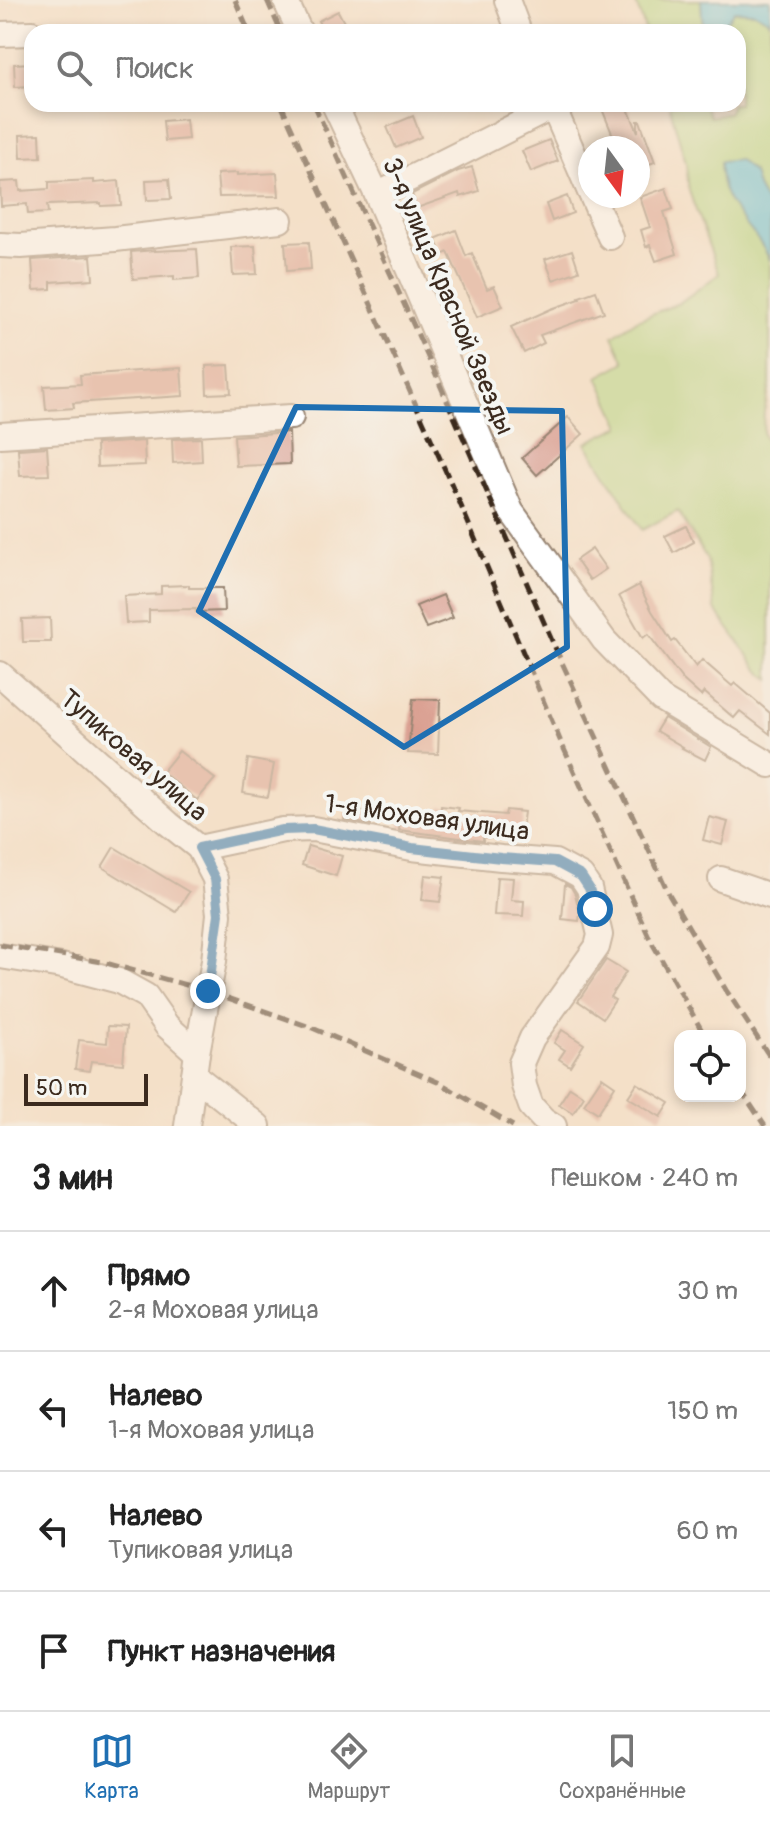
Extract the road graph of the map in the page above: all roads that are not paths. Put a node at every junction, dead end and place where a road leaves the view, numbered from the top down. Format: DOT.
graph roads {
  1 [pos="285,0"];
  2 [pos="507,0"];
  3 [pos="296,24"];
  4 [pos="516,24"];
  5 [pos="24,33"];
  6 [pos="0,34"];
  7 [pos="338,112"];
  8 [pos="539,112"];
  9 [pos="556,112"];
  10 [pos="578,164"];
  11 [pos="377,195"];
  12 [pos="597,208"];
  13 [pos="280,220"];
  14 [pos="610,237"];
  15 [pos="0,245"];
  16 [pos="291,417"];
  17 [pos="0,435"];
  18 [pos="0,674"];
  19 [pos="770,765"];
  20 [pos="199,848"];
  21 [pos="721,879"];
  22 [pos="770,896"];
  23 [pos="0,956"];
  24 [pos="195,1064"];
  25 [pos="187,1126"];
  26 [pos="258,1126"];
  27 [pos="554,1126"];
  1 -- 3 [label="street"];
  2 -- 4 [label="street"];
  5 -- 6 [label="street"];
  7 -- 11 [label="street, 3-я улица Красной Звезды"];
  8 -- 11 [label="street"];
  9 -- 10 [label="street"];
  11 -- 19 [label="street, 3-я улица Красной Звезды"];
  12 -- 14 [label="street"];
  13 -- 15 [label="street"];
  16 -- 17 [label="street"];
  18 -- 20 [label="street, Тупиковая улица"];
  20 -- 24 [label="street, Тупиковая улица"];
  20 -- 27 [label="street, 1-я Моховая улица"];
  21 -- 22 [label="street"];
  23 -- 24 [label="street"];
  24 -- 25 [label="street, Тупиковая улица"];
  24 -- 26 [label="street"];
}
